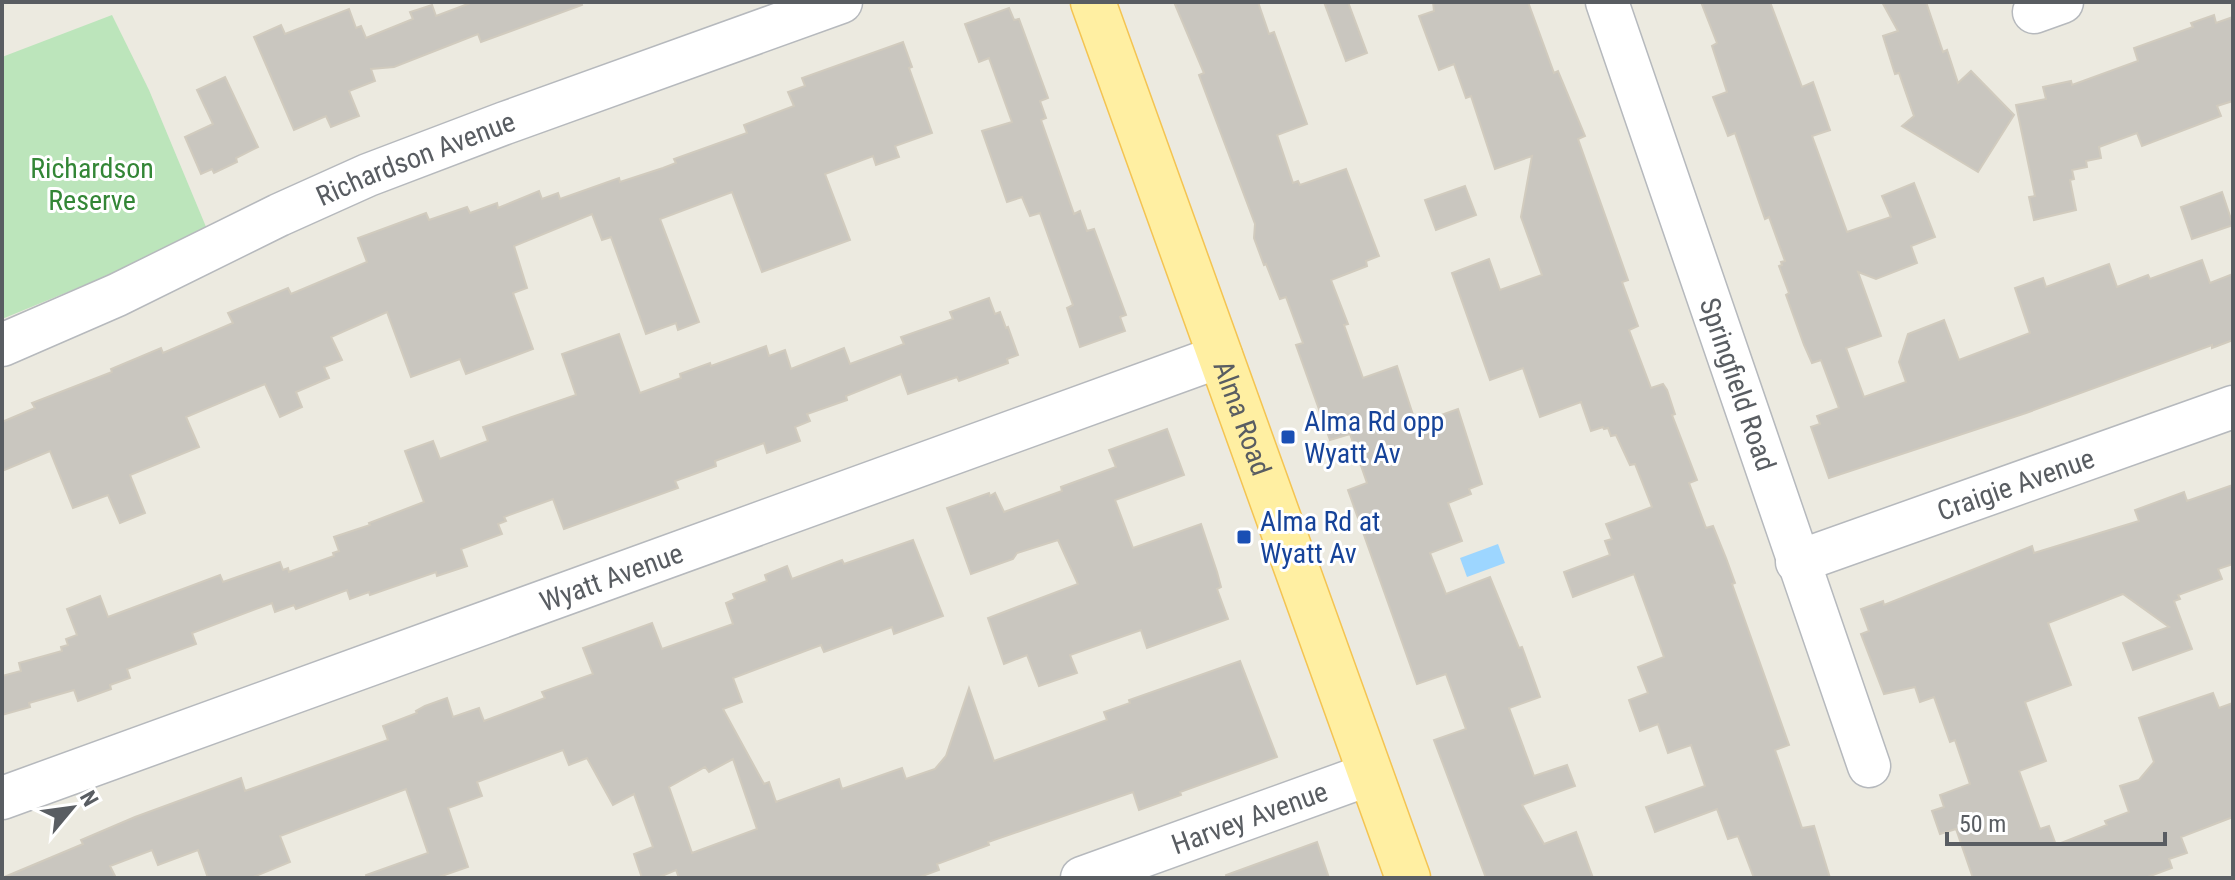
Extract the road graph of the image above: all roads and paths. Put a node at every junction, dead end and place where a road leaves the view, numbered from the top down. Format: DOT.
graph roads {
  1 [pos="841,2"];
  2 [pos="1093,2"];
  3 [pos="1607,2"];
  4 [pos="2,345"];
  5 [pos="1221,356"];
  6 [pos="2233,407"];
  7 [pos="1797,562"];
  8 [pos="1869,766"];
  9 [pos="1370,774"];
  10 [pos="2,798"];
  11 [pos="1082,878"];
  12 [pos="1408,878"];
  1 -- 4 [label="street, Richardson Avenue"];
  2 -- 5 [label="main road, Alma Road"];
  3 -- 7 [label="street, Springfield Road"];
  5 -- 9 [label="main road, Alma Road"];
  5 -- 10 [label="street, Wyatt Avenue"];
  6 -- 7 [label="street, Craigie Avenue"];
  7 -- 8 [label="street, Springfield Road"];
  9 -- 11 [label="street, Harvey Avenue"];
  9 -- 12 [label="main road, Alma Road"];
}
